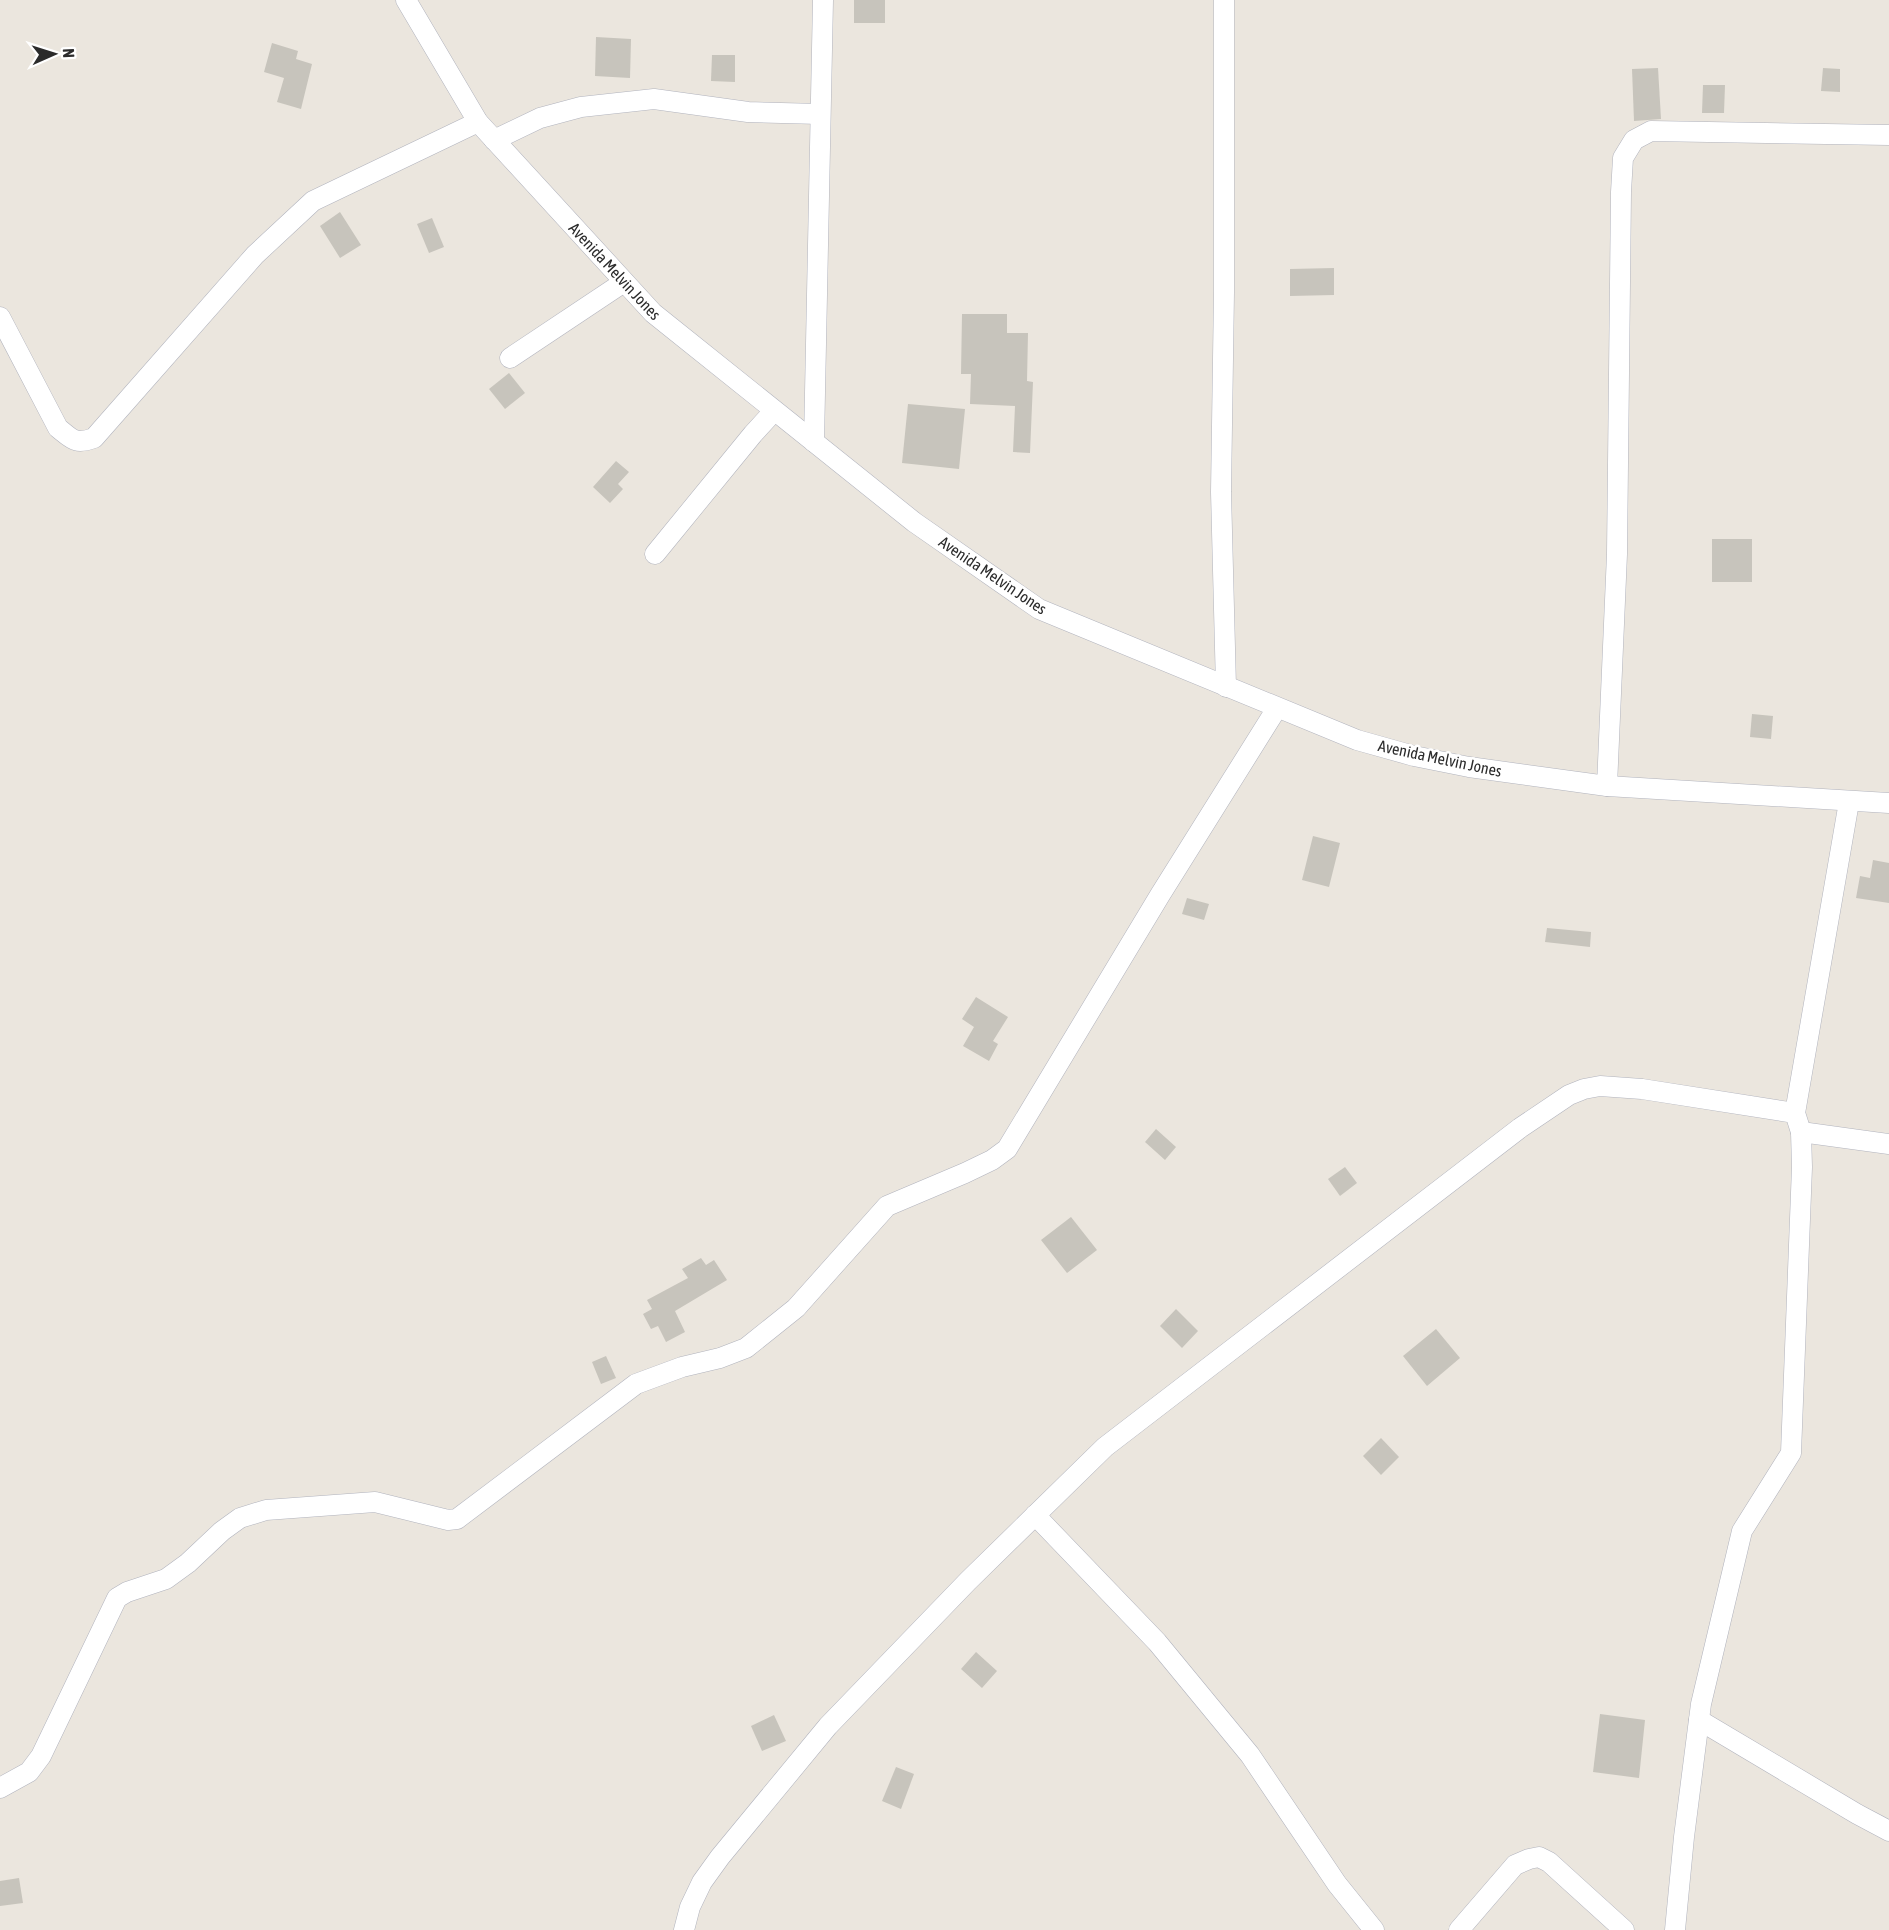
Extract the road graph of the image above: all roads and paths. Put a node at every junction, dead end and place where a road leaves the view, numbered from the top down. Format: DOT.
graph roads {
  1 [pos="406,0"];
  2 [pos="822,0"];
  3 [pos="1224,0"];
  4 [pos="820,114"];
  5 [pos="478,122"];
  6 [pos="1889,135"];
  7 [pos="494,140"];
  8 [pos="624,282"];
  9 [pos="0,316"];
  10 [pos="510,358"];
  11 [pos="774,411"];
  12 [pos="814,442"];
  13 [pos="655,554"];
  14 [pos="1226,687"];
  15 [pos="1277,708"];
  16 [pos="1607,786"];
  17 [pos="1849,802"];
  18 [pos="1889,803"];
  19 [pos="1798,1123"];
  20 [pos="1889,1144"];
  21 [pos="1035,1515"];
  22 [pos="1699,1720"];
  23 [pos="0,1788"];
  24 [pos="1889,1831"];
  25 [pos="684,1930"];
  26 [pos="1374,1930"];
  27 [pos="1459,1930"];
  28 [pos="1624,1930"];
  29 [pos="1675,1930"];
  1 -- 5 [label="street, Avenida Melvin Jones"];
  2 -- 4 [label="street"];
  3 -- 14 [label="street"];
  4 -- 7 [label="street"];
  4 -- 12 [label="street"];
  5 -- 7 [label="street, Avenida Melvin Jones"];
  5 -- 9 [label="street"];
  6 -- 16 [label="street"];
  7 -- 8 [label="street, Avenida Melvin Jones"];
  8 -- 10 [label="street"];
  8 -- 11 [label="street, Avenida Melvin Jones"];
  11 -- 12 [label="street, Avenida Melvin Jones"];
  11 -- 13 [label="street"];
  12 -- 14 [label="street, Avenida Melvin Jones"];
  14 -- 15 [label="street, Avenida Melvin Jones"];
  15 -- 16 [label="street, Avenida Melvin Jones"];
  15 -- 23 [label="street"];
  16 -- 17 [label="street, Avenida Melvin Jones"];
  17 -- 18 [label="street, Avenida Melvin Jones"];
  17 -- 19 [label="street"];
  19 -- 20 [label="street"];
  19 -- 21 [label="street"];
  19 -- 22 [label="street"];
  21 -- 25 [label="street"];
  21 -- 26 [label="street"];
  22 -- 24 [label="street"];
  22 -- 29 [label="street"];
  27 -- 28 [label="street"];
}
